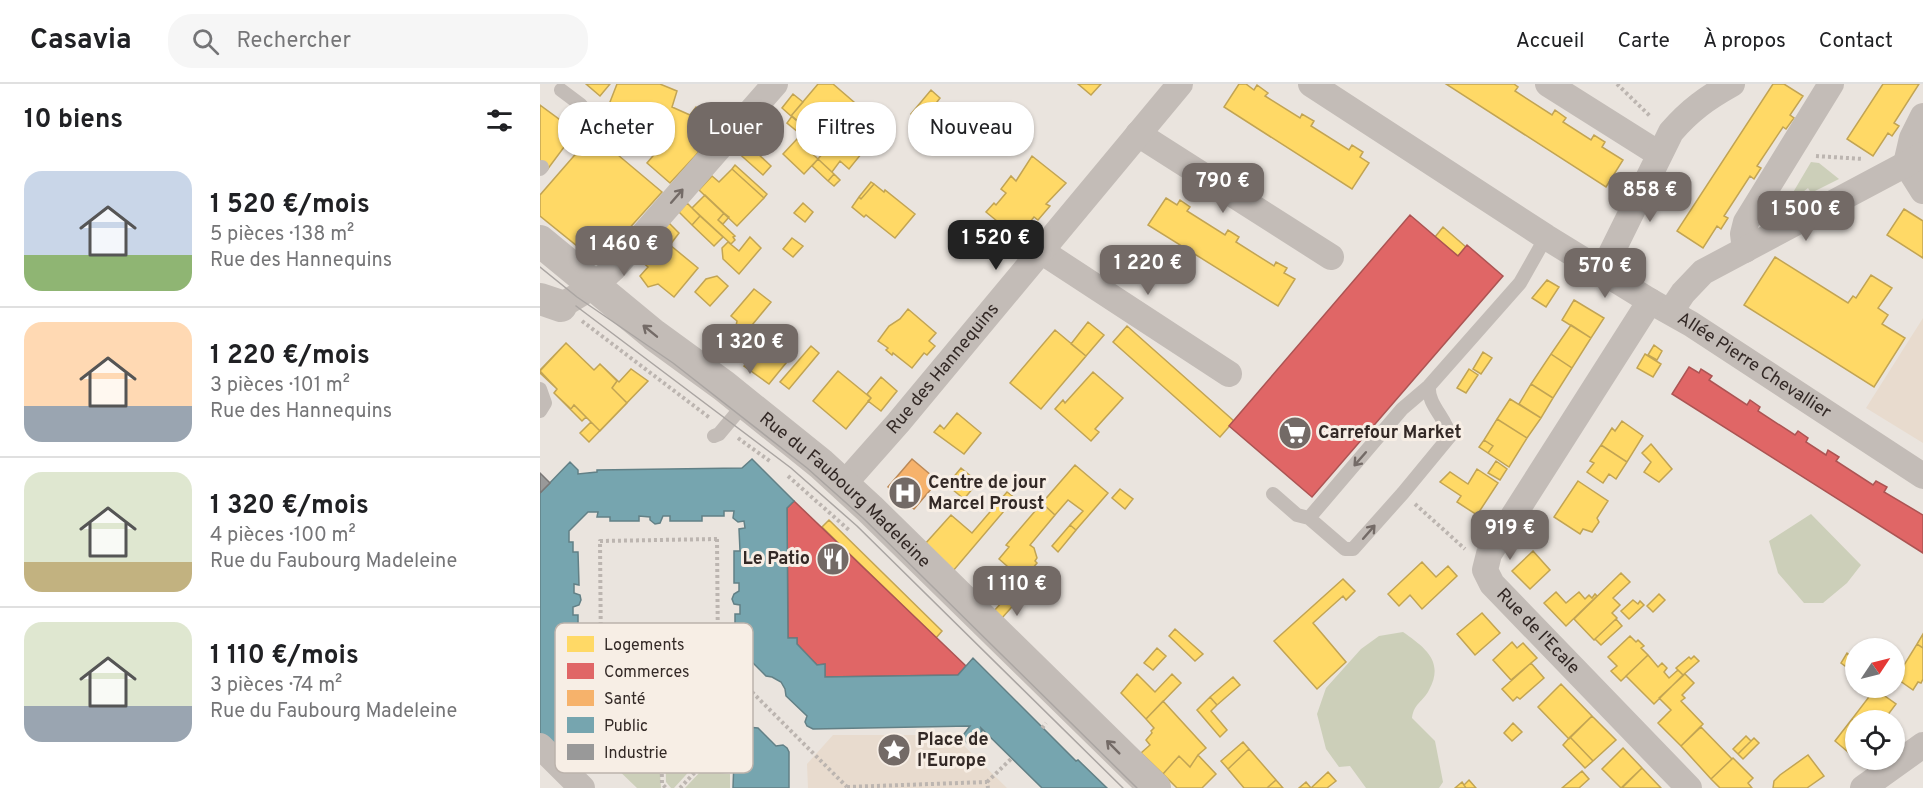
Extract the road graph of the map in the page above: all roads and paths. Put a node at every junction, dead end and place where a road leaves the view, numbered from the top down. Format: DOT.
graph roads {
  1 [pos="775,84"];
  2 [pos="1180,84"];
  3 [pos="1311,84"];
  4 [pos="1548,84"];
  5 [pos="1617,84"];
  6 [pos="1732,84"];
  7 [pos="1831,84"];
  8 [pos="561,90"];
  9 [pos="577,102"];
  10 [pos="1923,116"];
  11 [pos="1651,118"];
  12 [pos="1138,134"];
  13 [pos="1659,154"];
  14 [pos="1805,155"];
  15 [pos="1870,159"];
  16 [pos="1915,159"];
  17 [pos="1923,191"];
  18 [pos="1546,237"];
  19 [pos="540,241"];
  20 [pos="1745,250"];
  21 [pos="1041,251"];
  22 [pos="1331,257"];
  23 [pos="1602,272"];
  24 [pos="595,285"];
  25 [pos="1660,306"];
  26 [pos="555,309"];
  27 [pos="1229,374"];
  28 [pos="1429,386"];
  29 [pos="540,389"];
  30 [pos="745,403"];
  31 [pos="540,411"];
  32 [pos="719,432"];
  33 [pos="779,468"];
  34 [pos="787,475"];
  35 [pos="1923,476"];
  36 [pos="844,484"];
  37 [pos="1403,493"];
  38 [pos="1273,494"];
  39 [pos="1309,518"];
  40 [pos="857,538"];
  41 [pos="1485,565"];
  42 [pos="601,623"];
  43 [pos="718,623"];
  44 [pos="753,693"];
  45 [pos="1042,728"];
  46 [pos="1054,731"];
  47 [pos="1923,744"];
  48 [pos="540,746"];
  49 [pos="1012,758"];
  50 [pos="555,761"];
  51 [pos="663,773"];
  52 [pos="694,773"];
  53 [pos="987,782"];
  54 [pos="847,787"];
  55 [pos="666,788"];
  56 [pos="680,788"];
  57 [pos="987,788"];
  58 [pos="1155,788"];
  59 [pos="1689,788"];
  60 [pos="1863,788"];
  24 -- 1 [label="street, one-way"];
  2 -- 12 [label="street, Rue des Hannequins"];
  3 -- 18 [label="street, Allée Pierre Chevallier"];
  4 -- 13 [label="street"];
  5 -- 11 [label="path"];
  6 -- 13 [label="street"];
  7 -- 20 [label="street"];
  8 -- 9 [label="lane"];
  10 -- 16 [label="street"];
  12 -- 21 [label="street, Rue des Hannequins"];
  12 -- 22 [label="street"];
  13 -- 23 [label="street"];
  14 -- 15 [label="path"];
  16 -- 17 [label="street"];
  16 -- 20 [label="street"];
  18 -- 23 [label="street, Allée Pierre Chevallier"];
  18 -- 28 [label="lane"];
  19 -- 24 [label="street, Rue du Faubourg Madeleine"];
  20 -- 25 [label="street"];
  21 -- 27 [label="street"];
  21 -- 36 [label="street, Rue des Hannequins"];
  23 -- 25 [label="street, Allée Pierre Chevallier"];
  24 -- 26 [label="street"];
  30 -- 24 [label="street, Rue du Faubourg Madeleine, one-way"];
  25 -- 35 [label="street, Allée Pierre Chevallier"];
  25 -- 41 [label="street"];
  26 -- 32 [label="path"];
  28 -- 37 [label="lane"];
  28 -- 39 [label="lane, one-way"];
  29 -- 31 [label="lane"];
  30 -- 32 [label="lane"];
  30 -- 36 [label="street, Rue du Faubourg Madeleine"];
  32 -- 33 [label="path"];
  34 -- 40 [label="path"];
  58 -- 36 [label="street, Rue du Faubourg Madeleine, one-way"];
  39 -- 37 [label="lane, one-way"];
  37 -- 41 [label="path"];
  38 -- 39 [label="lane"];
  41 -- 59 [label="street, Rue de l'Ecale"];
  42 -- 43 [label="path"];
  44 -- 54 [label="path"];
  45 -- 46 [label="path"];
  47 -- 60 [label="street"];
  48 -- 50 [label="street"];
  49 -- 53 [label="path"];
  51 -- 55 [label="path"];
  52 -- 56 [label="path"];
  53 -- 54 [label="path"];
  53 -- 57 [label="path"];
}
